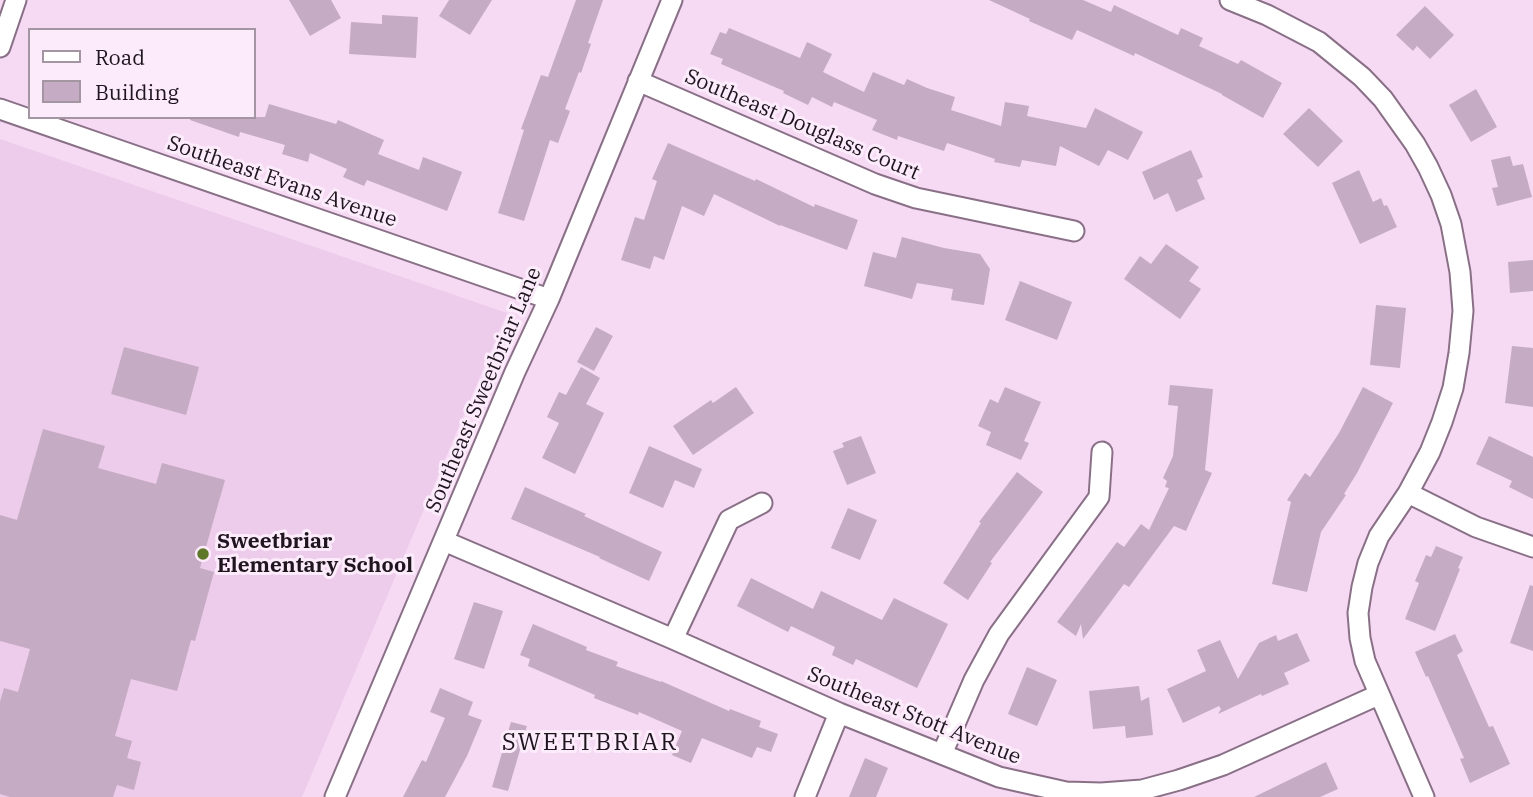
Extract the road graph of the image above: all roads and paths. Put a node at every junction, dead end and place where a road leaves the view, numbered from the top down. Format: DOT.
graph roads {
  1 [pos="16,0"];
  2 [pos="672,0"];
  3 [pos="1230,0"];
  4 [pos="0,47"];
  5 [pos="638,80"];
  6 [pos="0,109"];
  7 [pos="28,119"];
  8 [pos="29,119"];
  9 [pos="1074,231"];
  10 [pos="549,299"];
  11 [pos="1102,452"];
  12 [pos="1408,493"];
  13 [pos="762,503"];
  14 [pos="444,541"];
  15 [pos="1533,547"];
  16 [pos="673,639"];
  17 [pos="1378,695"];
  18 [pos="839,713"];
  19 [pos="942,754"];
  20 [pos="1144,793"];
  21 [pos="335,797"];
  22 [pos="805,797"];
  23 [pos="1424,797"];
  1 -- 4 [label="street"];
  2 -- 5 [label="street, Southeast Sweetbriar Lane"];
  3 -- 12 [label="street"];
  5 -- 9 [label="street, Southeast Douglass Court"];
  5 -- 10 [label="street, Southeast Sweetbriar Lane"];
  6 -- 7 [label="street, Southeast Evans Avenue"];
  8 -- 10 [label="street, Southeast Evans Avenue"];
  10 -- 14 [label="street, Southeast Sweetbriar Lane"];
  11 -- 19 [label="street"];
  12 -- 15 [label="street"];
  12 -- 17 [label="street"];
  13 -- 16 [label="street"];
  14 -- 16 [label="street, Southeast Stott Avenue"];
  14 -- 21 [label="street, Southeast Sweetbriar Lane"];
  16 -- 18 [label="street, Southeast Stott Avenue"];
  17 -- 20 [label="street, Southeast Stott Avenue"];
  17 -- 23 [label="street"];
  18 -- 19 [label="street, Southeast Stott Avenue"];
  18 -- 22 [label="street"];
  19 -- 20 [label="street, Southeast Stott Avenue"];
}
